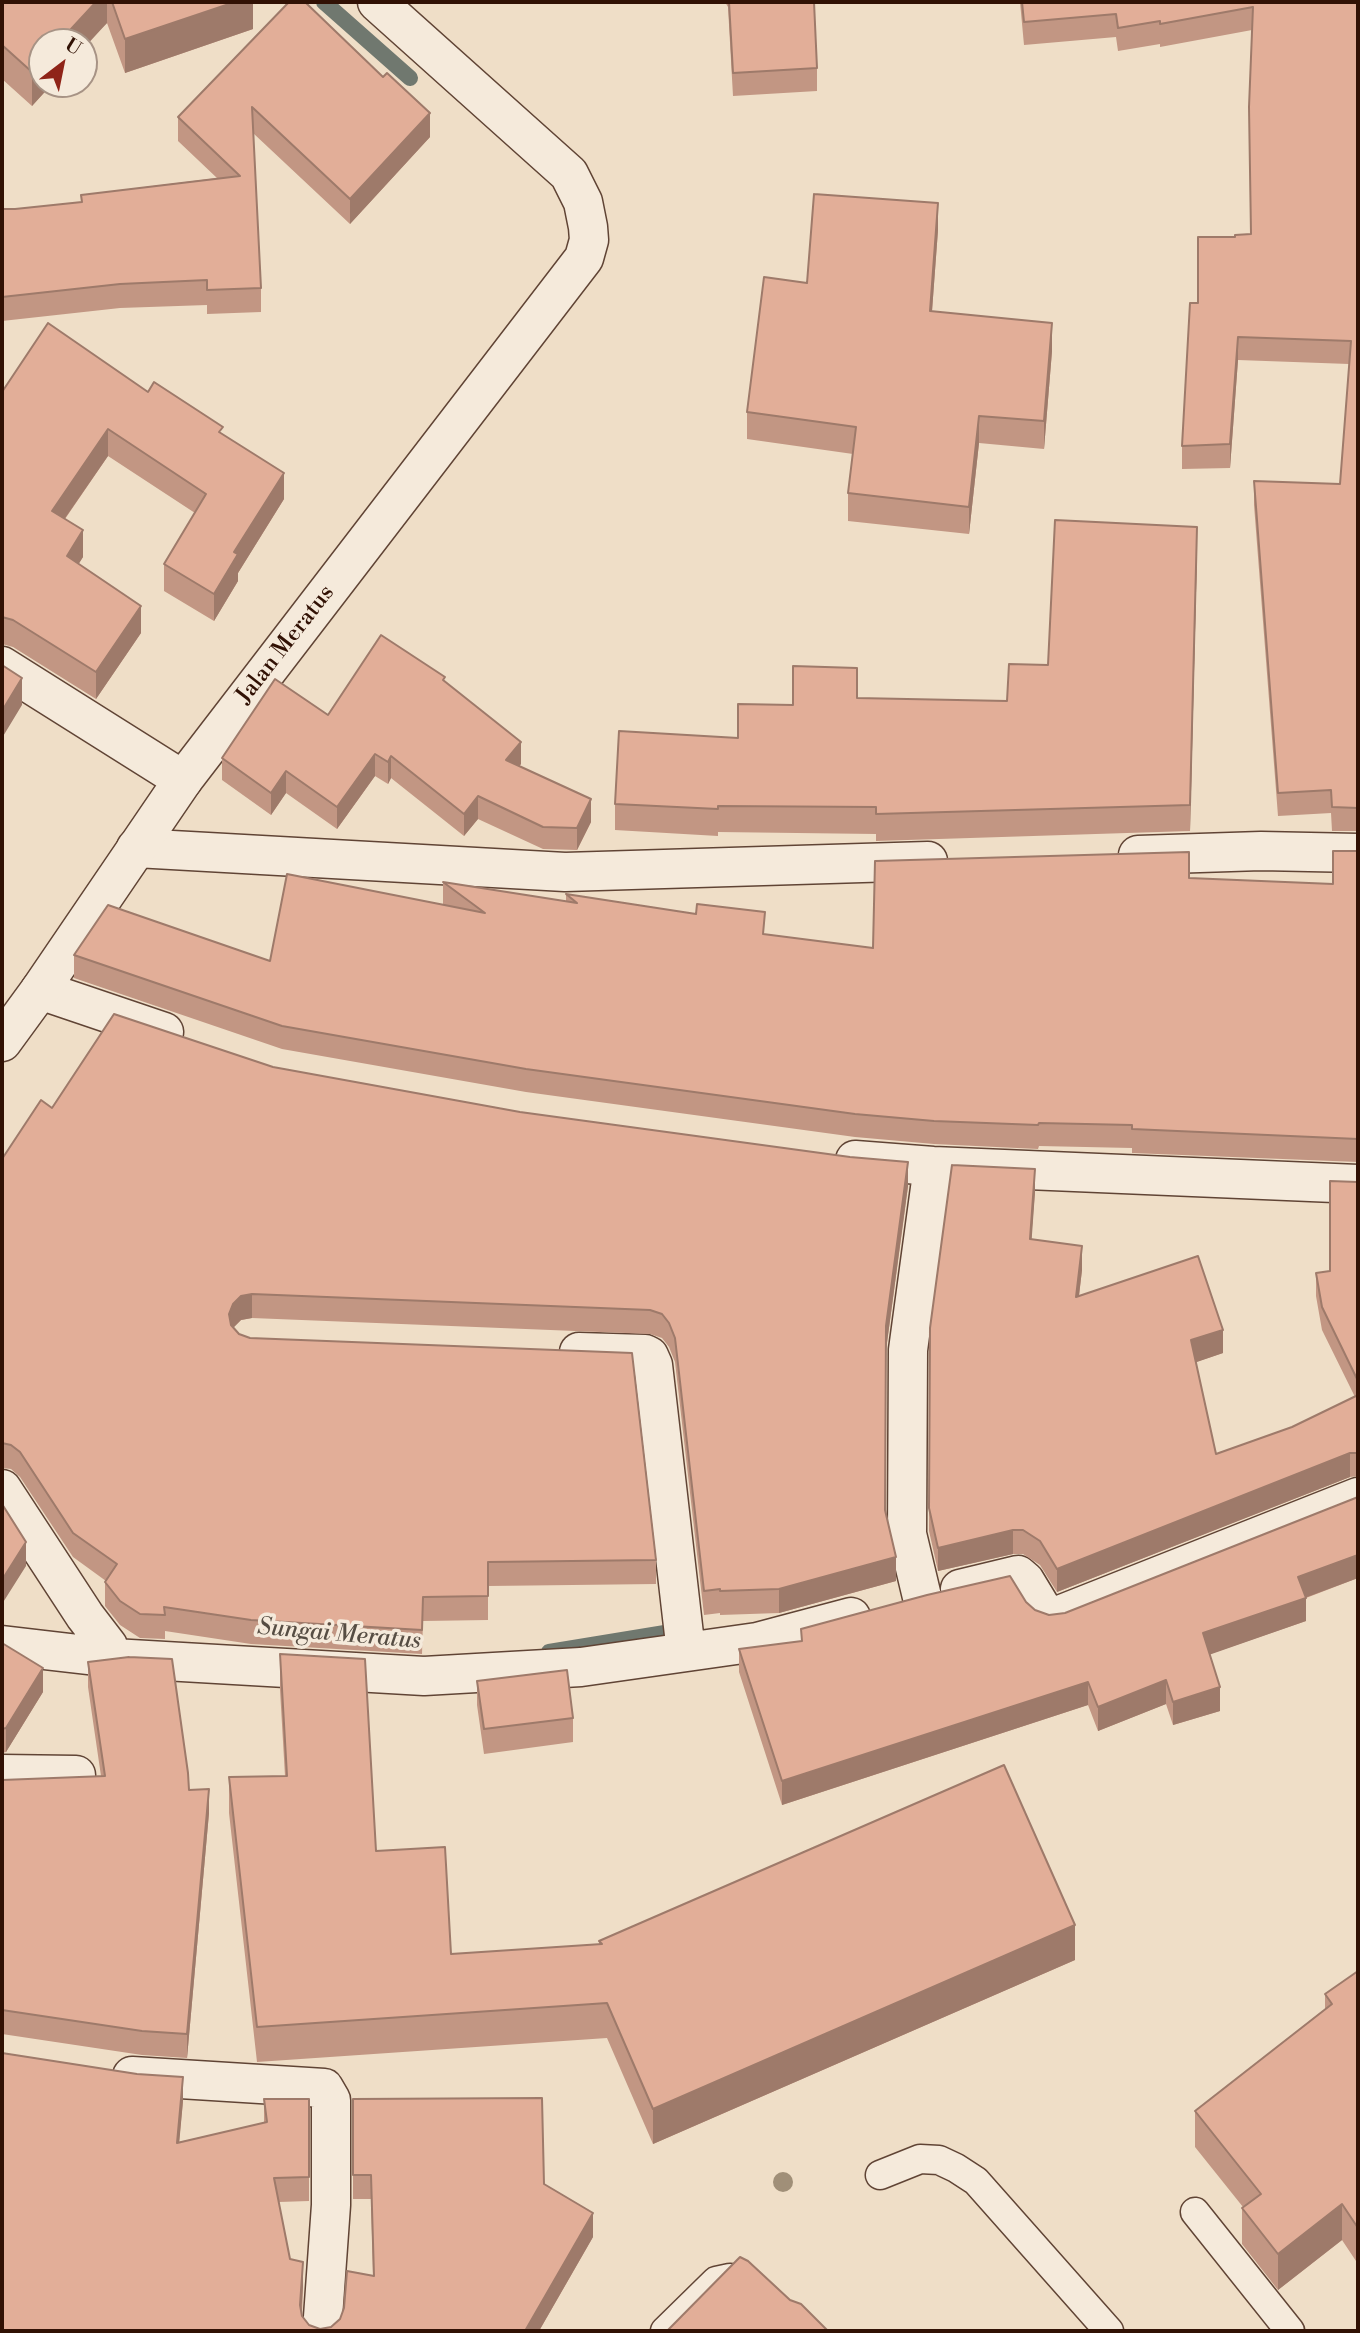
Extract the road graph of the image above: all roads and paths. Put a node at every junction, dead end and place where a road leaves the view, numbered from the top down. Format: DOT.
graph roads {
  1 [pos="377,2"];
  2 [pos="2,666"];
  3 [pos="183,780"];
  4 [pos="136,848"];
  5 [pos="1358,853"];
  6 [pos="1108,856"];
  7 [pos="969,860"];
  8 [pos="40,990"];
  9 [pos="2,1042"];
  10 [pos="198,1043"];
  11 [pos="826,1156"];
  12 [pos="933,1166"];
  13 [pos="1358,1184"];
  14 [pos="550,1351"];
  15 [pos="2,1489"];
  16 [pos="1358,1497"];
  17 [pos="922,1597"];
  18 [pos="2,1645"];
  19 [pos="111,1652"];
  20 [pos="686,1652"];
  21 [pos="2,1774"];
  22 [pos="76,1775"];
  23 [pos="103,2071"];
  24 [pos="880,2175"];
  25 [pos="1195,2212"];
  26 [pos="322,2331"];
  27 [pos="665,2331"];
  28 [pos="802,2331"];
  29 [pos="1109,2331"];
  30 [pos="1290,2331"];
  1 -- 3 [label="street, Jalan Meratus"];
  2 -- 3 [label="street"];
  3 -- 4 [label="street, Jalan Meratus"];
  4 -- 7 [label="street"];
  4 -- 8 [label="street, Jalan Meratus"];
  5 -- 6 [label="street"];
  8 -- 9 [label="street, Jalan Meratus"];
  8 -- 10 [label="street"];
  11 -- 12 [label="street"];
  12 -- 13 [label="street"];
  12 -- 17 [label="street"];
  14 -- 20 [label="street"];
  15 -- 19 [label="street"];
  16 -- 17 [label="street"];
  17 -- 20 [label="street"];
  18 -- 19 [label="street"];
  19 -- 20 [label="street"];
  21 -- 22 [label="street"];
  23 -- 26 [label="street"];
  24 -- 29 [label="lane"];
  25 -- 30 [label="lane"];
  27 -- 28 [label="lane"];
}
